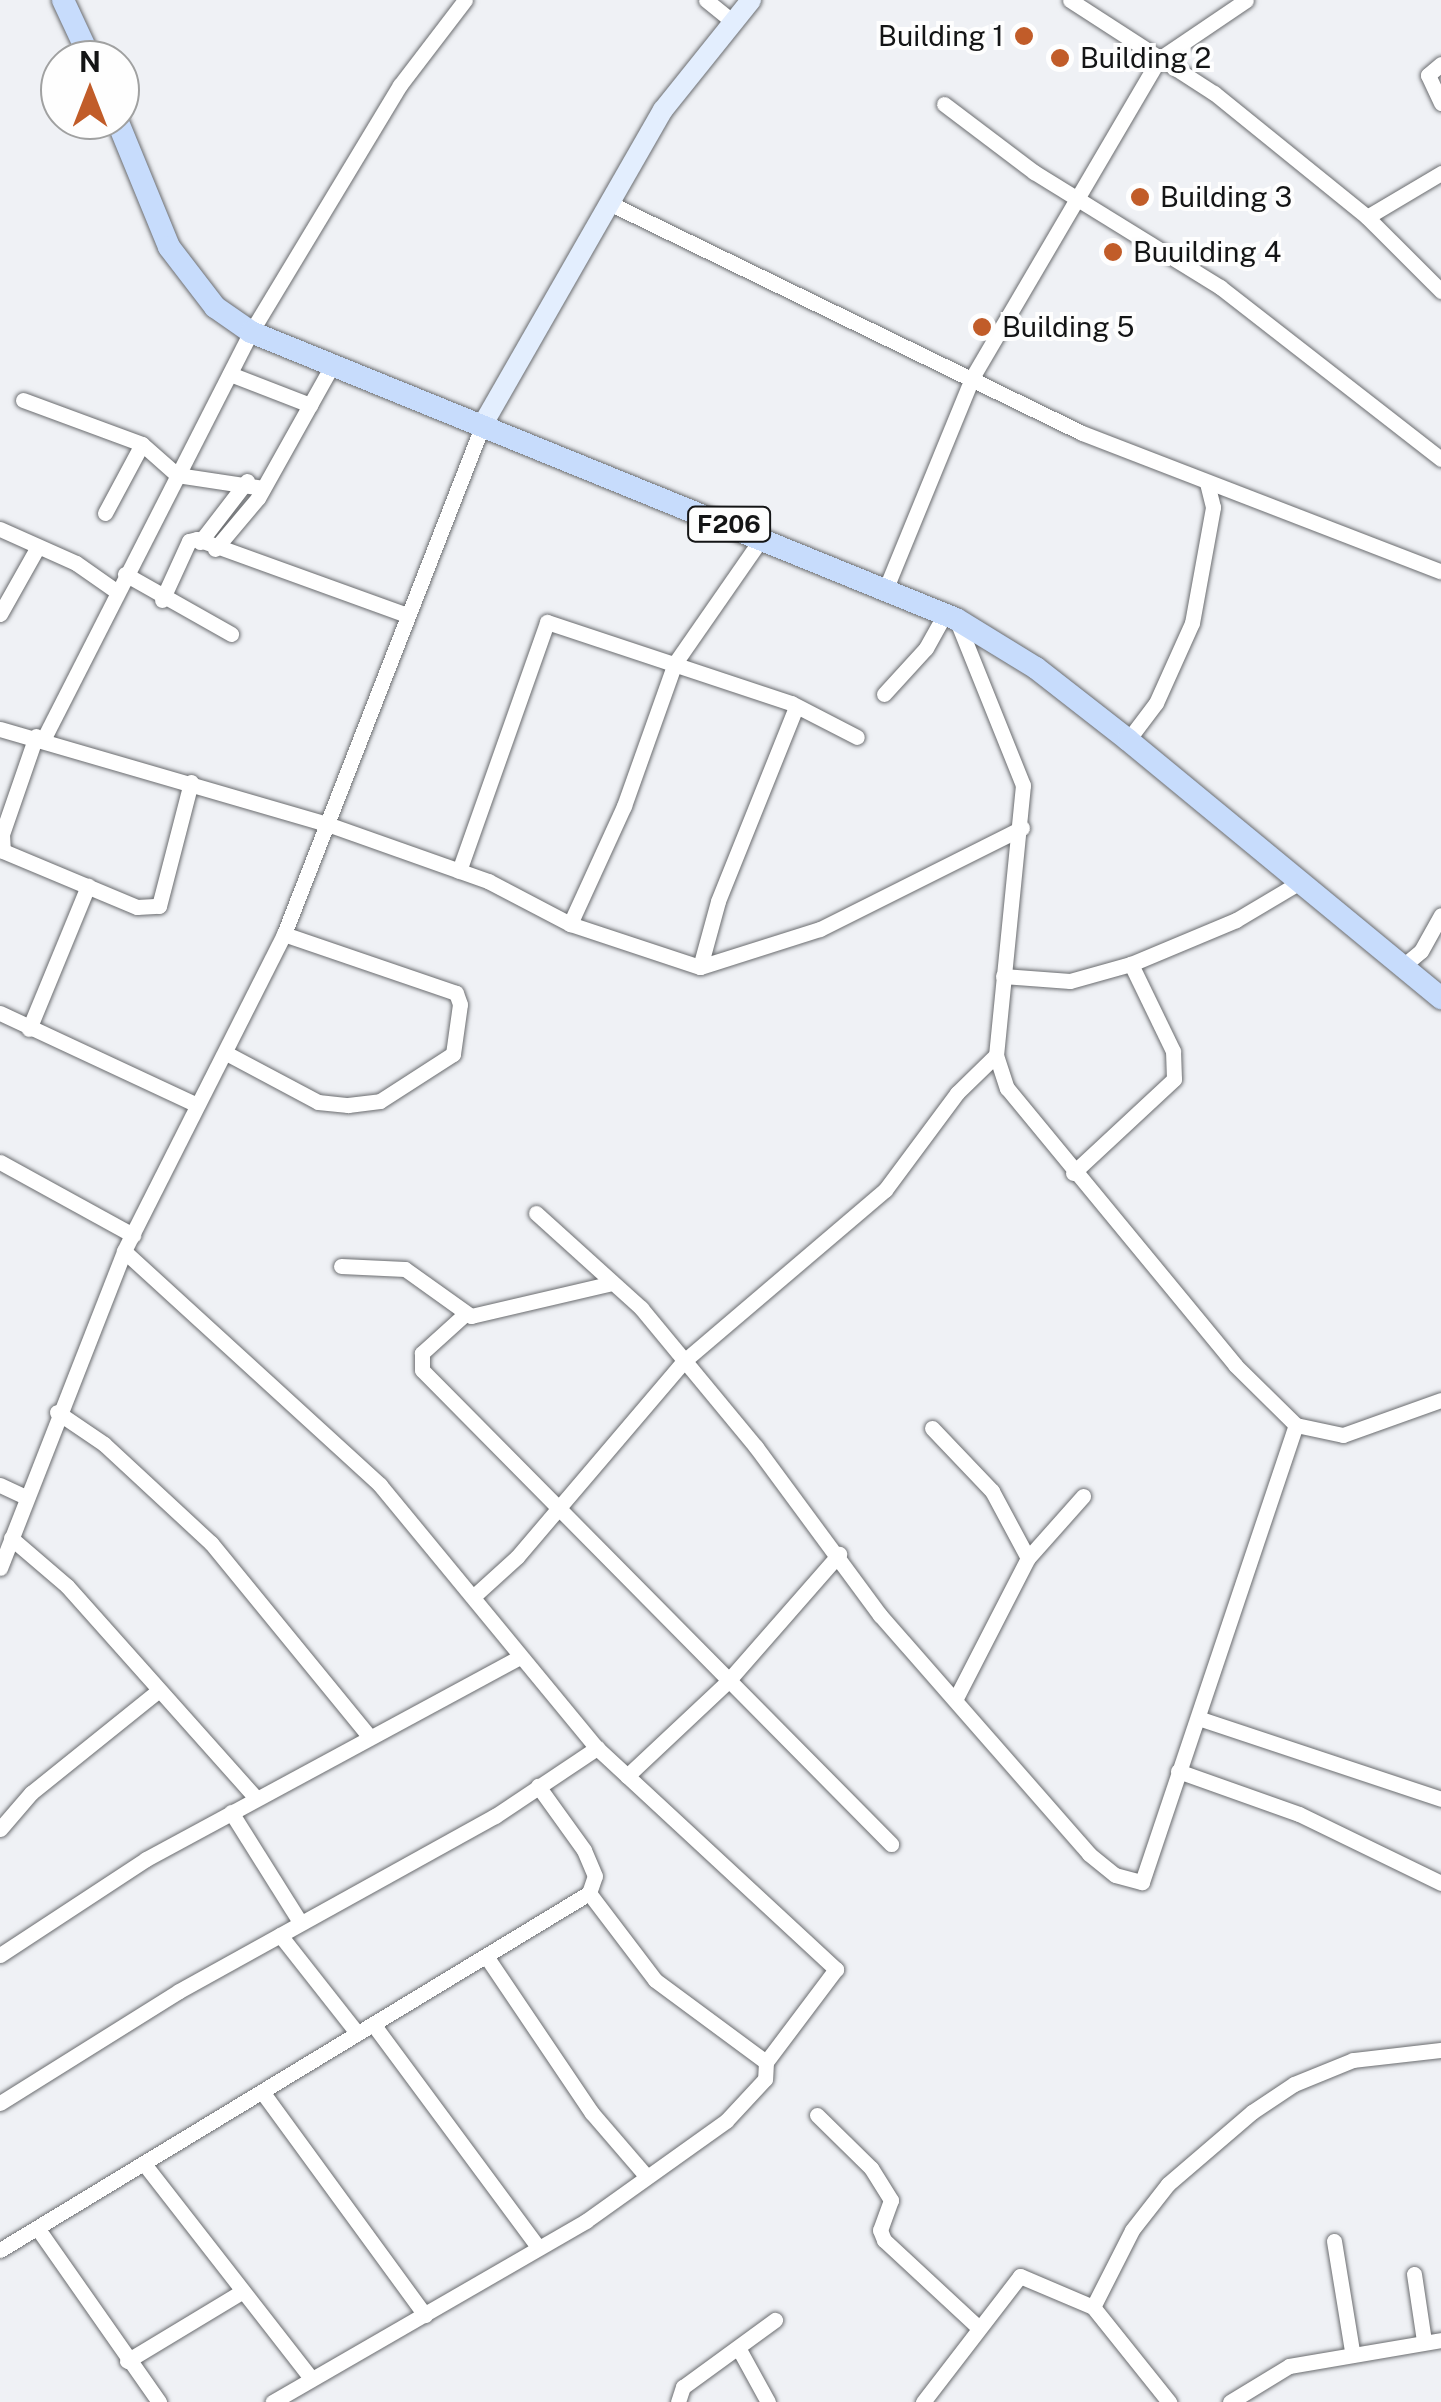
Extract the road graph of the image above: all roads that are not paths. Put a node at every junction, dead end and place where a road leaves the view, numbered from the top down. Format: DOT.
graph roads {
  1 [pos="63,0"];
  2 [pos="464,0"];
  3 [pos="706,0"];
  4 [pos="751,0"];
  5 [pos="1070,0"];
  6 [pos="1246,0"];
  7 [pos="732,22"];
  8 [pos="82,40"];
  9 [pos="1159,59"];
  10 [pos="1441,64"];
  11 [pos="1441,103"];
  12 [pos="944,104"];
  13 [pos="125,140"];
  14 [pos="1441,172"];
  15 [pos="1080,200"];
  16 [pos="607,202"];
  17 [pos="1366,217"];
  18 [pos="1441,291"];
  19 [pos="251,332"];
  20 [pos="330,368"];
  21 [pos="230,374"];
  22 [pos="973,376"];
  23 [pos="22,400"];
  24 [pos="310,405"];
  25 [pos="484,424"];
  26 [pos="142,444"];
  27 [pos="1441,460"];
  28 [pos="177,475"];
  29 [pos="247,481"];
  30 [pos="1208,483"];
  31 [pos="263,488"];
  32 [pos="1228,492"];
  33 [pos="1213,507"];
  34 [pos="105,513"];
  35 [pos="0,529"];
  36 [pos="762,538"];
  37 [pos="207,546"];
  38 [pos="36,550"];
  39 [pos="1440,571"];
  40 [pos="125,574"];
  41 [pos="886,588"];
  42 [pos="116,591"];
  43 [pos="162,600"];
  44 [pos="0,614"];
  45 [pos="404,614"];
  46 [pos="950,617"];
  47 [pos="231,634"];
  48 [pos="675,663"];
  49 [pos="884,694"];
  50 [pos="796,707"];
  51 [pos="0,729"];
  52 [pos="40,737"];
  53 [pos="858,738"];
  54 [pos="1128,740"];
  55 [pos="155,770"];
  56 [pos="190,782"];
  57 [pos="186,802"];
  58 [pos="330,825"];
  59 [pos="1022,828"];
  60 [pos="460,871"];
  61 [pos="1300,882"];
  62 [pos="88,886"];
  63 [pos="1441,915"];
  64 [pos="570,924"];
  65 [pos="284,934"];
  66 [pos="1387,953"];
  67 [pos="1131,964"];
  68 [pos="700,966"];
  69 [pos="1004,976"];
  70 [pos="1441,998"];
  71 [pos="0,1013"];
  72 [pos="29,1029"];
  73 [pos="226,1054"];
  74 [pos="996,1056"];
  75 [pos="197,1106"];
  76 [pos="0,1162"];
  77 [pos="1073,1173"];
  78 [pos="536,1213"];
  79 [pos="133,1235"];
  80 [pos="124,1252"];
  81 [pos="341,1266"];
  82 [pos="608,1284"];
  83 [pos="464,1315"];
  84 [pos="684,1361"];
  85 [pos="1440,1401"];
  86 [pos="57,1412"];
  87 [pos="1296,1425"];
  88 [pos="932,1428"];
  89 [pos="0,1486"];
  90 [pos="24,1496"];
  91 [pos="1083,1496"];
  92 [pos="556,1508"];
  93 [pos="11,1538"];
  94 [pos="839,1554"];
  95 [pos="1028,1558"];
  96 [pos="0,1568"];
  97 [pos="474,1596"];
  98 [pos="520,1658"];
  99 [pos="728,1682"];
  100 [pos="158,1690"];
  101 [pos="956,1698"];
  102 [pos="1201,1719"];
  103 [pos="370,1736"];
  104 [pos="597,1748"];
  105 [pos="1178,1771"];
  106 [pos="626,1776"];
  107 [pos="538,1786"];
  108 [pos="256,1798"];
  109 [pos="1441,1800"];
  110 [pos="231,1812"];
  111 [pos="0,1829"];
  112 [pos="891,1844"];
  113 [pos="1441,1883"];
  114 [pos="589,1893"];
  115 [pos="300,1922"];
  116 [pos="280,1935"];
  117 [pos="0,1955"];
  118 [pos="488,1958"];
  119 [pos="373,2024"];
  120 [pos="357,2033"];
  121 [pos="1441,2050"];
  122 [pos="766,2062"];
  123 [pos="263,2094"];
  124 [pos="0,2103"];
  125 [pos="816,2115"];
  126 [pos="144,2166"];
  127 [pos="647,2177"];
  128 [pos="38,2229"];
  129 [pos="1334,2242"];
  130 [pos="537,2246"];
  131 [pos="0,2250"];
  132 [pos="1414,2274"];
  133 [pos="243,2291"];
  134 [pos="1092,2307"];
  135 [pos="425,2315"];
  136 [pos="775,2320"];
  137 [pos="979,2328"];
  138 [pos="1433,2340"];
  139 [pos="740,2351"];
  140 [pos="1352,2351"];
  141 [pos="127,2361"];
  142 [pos="309,2376"];
  143 [pos="159,2402"];
  144 [pos="273,2402"];
  145 [pos="678,2402"];
  146 [pos="768,2402"];
  147 [pos="923,2402"];
  148 [pos="1169,2402"];
  149 [pos="1230,2402"];
  1 -- 8 [label="main road"];
  2 -- 19 [label="street"];
  3 -- 7 [label="street"];
  4 -- 7 [label="street"];
  5 -- 9 [label="street"];
  6 -- 9 [label="street"];
  7 -- 16 [label="street"];
  9 -- 15 [label="street"];
  9 -- 17 [label="street"];
  10 -- 11 [label="street"];
  12 -- 15 [label="street"];
  13 -- 19 [label="main road, F206"];
  14 -- 17 [label="street"];
  15 -- 22 [label="street"];
  15 -- 27 [label="street"];
  16 -- 22 [label="street"];
  16 -- 25 [label="street"];
  17 -- 18 [label="street"];
  19 -- 20 [label="main road, F206"];
  19 -- 21 [label="street"];
  20 -- 24 [label="street"];
  20 -- 25 [label="main road, F206"];
  21 -- 24 [label="street"];
  21 -- 28 [label="street"];
  22 -- 30 [label="street"];
  22 -- 41 [label="street"];
  23 -- 26 [label="street"];
  24 -- 31 [label="street"];
  25 -- 36 [label="main road, F206"];
  25 -- 45 [label="street"];
  26 -- 28 [label="street"];
  26 -- 34 [label="street"];
  28 -- 29 [label="street"];
  28 -- 40 [label="street"];
  29 -- 31 [label="street"];
  29 -- 37 [label="street"];
  30 -- 32 [label="street"];
  30 -- 33 [label="street"];
  31 -- 37 [label="street"];
  32 -- 33 [label="street"];
  32 -- 39 [label="street"];
  33 -- 54 [label="street"];
  35 -- 38 [label="street"];
  36 -- 41 [label="main road, F206"];
  36 -- 48 [label="street"];
  37 -- 43 [label="street"];
  37 -- 45 [label="street"];
  38 -- 42 [label="street"];
  38 -- 44 [label="street"];
  40 -- 42 [label="street"];
  40 -- 43 [label="street"];
  41 -- 46 [label="main road, F206"];
  42 -- 52 [label="street"];
  43 -- 47 [label="street"];
  45 -- 58 [label="street"];
  46 -- 49 [label="street"];
  46 -- 54 [label="main road, F206"];
  46 -- 59 [label="street"];
  48 -- 50 [label="street"];
  48 -- 60 [label="street"];
  48 -- 64 [label="street"];
  50 -- 53 [label="street"];
  50 -- 68 [label="street"];
  51 -- 52 [label="street"];
  52 -- 55 [label="street"];
  52 -- 62 [label="street"];
  54 -- 61 [label="main road, F206"];
  55 -- 56 [label="street"];
  55 -- 57 [label="street"];
  56 -- 57 [label="street"];
  56 -- 58 [label="street"];
  57 -- 62 [label="street"];
  58 -- 60 [label="street"];
  58 -- 65 [label="street"];
  59 -- 68 [label="street"];
  59 -- 69 [label="street"];
  60 -- 64 [label="street"];
  61 -- 66 [label="main road, F206"];
  61 -- 67 [label="street"];
  62 -- 72 [label="street"];
  63 -- 66 [label="street"];
  64 -- 68 [label="street"];
  65 -- 73 [label="street"];
  65 -- 73 [label="street"];
  66 -- 70 [label="main road, F206"];
  67 -- 69 [label="street"];
  67 -- 77 [label="street"];
  69 -- 74 [label="street"];
  71 -- 72 [label="street"];
  72 -- 75 [label="street"];
  73 -- 75 [label="street"];
  74 -- 77 [label="street"];
  74 -- 84 [label="street"];
  75 -- 79 [label="street"];
  76 -- 79 [label="street"];
  77 -- 87 [label="street"];
  78 -- 82 [label="street"];
  79 -- 80 [label="street"];
  80 -- 86 [label="street"];
  80 -- 97 [label="street"];
  81 -- 83 [label="street"];
  82 -- 83 [label="street"];
  82 -- 84 [label="street"];
  83 -- 92 [label="street"];
  84 -- 92 [label="street"];
  84 -- 94 [label="street"];
  85 -- 87 [label="street"];
  86 -- 90 [label="street"];
  86 -- 103 [label="street"];
  87 -- 102 [label="street"];
  88 -- 95 [label="street"];
  89 -- 90 [label="street"];
  90 -- 93 [label="street"];
  91 -- 95 [label="street"];
  92 -- 97 [label="street"];
  92 -- 99 [label="street"];
  93 -- 96 [label="street"];
  93 -- 100 [label="street"];
  94 -- 99 [label="street"];
  94 -- 101 [label="street"];
  95 -- 101 [label="street"];
  97 -- 98 [label="street"];
  98 -- 103 [label="street"];
  98 -- 104 [label="street"];
  99 -- 106 [label="street"];
  99 -- 112 [label="street"];
  100 -- 108 [label="street"];
  100 -- 111 [label="street"];
  101 -- 105 [label="street"];
  102 -- 105 [label="street"];
  102 -- 109 [label="street"];
  103 -- 108 [label="street"];
  104 -- 106 [label="street"];
  104 -- 107 [label="street"];
  105 -- 113 [label="street"];
  106 -- 122 [label="street"];
  107 -- 114 [label="street"];
  107 -- 115 [label="street"];
  108 -- 110 [label="street"];
  110 -- 115 [label="street"];
  110 -- 117 [label="street"];
  114 -- 118 [label="street"];
  114 -- 122 [label="street"];
  115 -- 116 [label="street"];
  116 -- 120 [label="street"];
  116 -- 124 [label="street"];
  118 -- 119 [label="street"];
  118 -- 127 [label="street"];
  119 -- 120 [label="street"];
  119 -- 130 [label="street"];
  120 -- 123 [label="street"];
  121 -- 134 [label="street"];
  122 -- 127 [label="street"];
  123 -- 126 [label="street"];
  123 -- 135 [label="street"];
  125 -- 137 [label="street"];
  126 -- 128 [label="street"];
  126 -- 133 [label="street"];
  127 -- 130 [label="street"];
  128 -- 131 [label="street"];
  128 -- 141 [label="street"];
  129 -- 140 [label="street"];
  130 -- 135 [label="street"];
  132 -- 138 [label="street"];
  133 -- 141 [label="street"];
  133 -- 142 [label="street"];
  134 -- 137 [label="street"];
  134 -- 148 [label="street"];
  135 -- 142 [label="street"];
  136 -- 139 [label="street"];
  137 -- 147 [label="street"];
  138 -- 140 [label="street"];
  139 -- 145 [label="street"];
  139 -- 146 [label="street"];
  140 -- 149 [label="street"];
  141 -- 143 [label="street"];
  142 -- 144 [label="street"];
}
